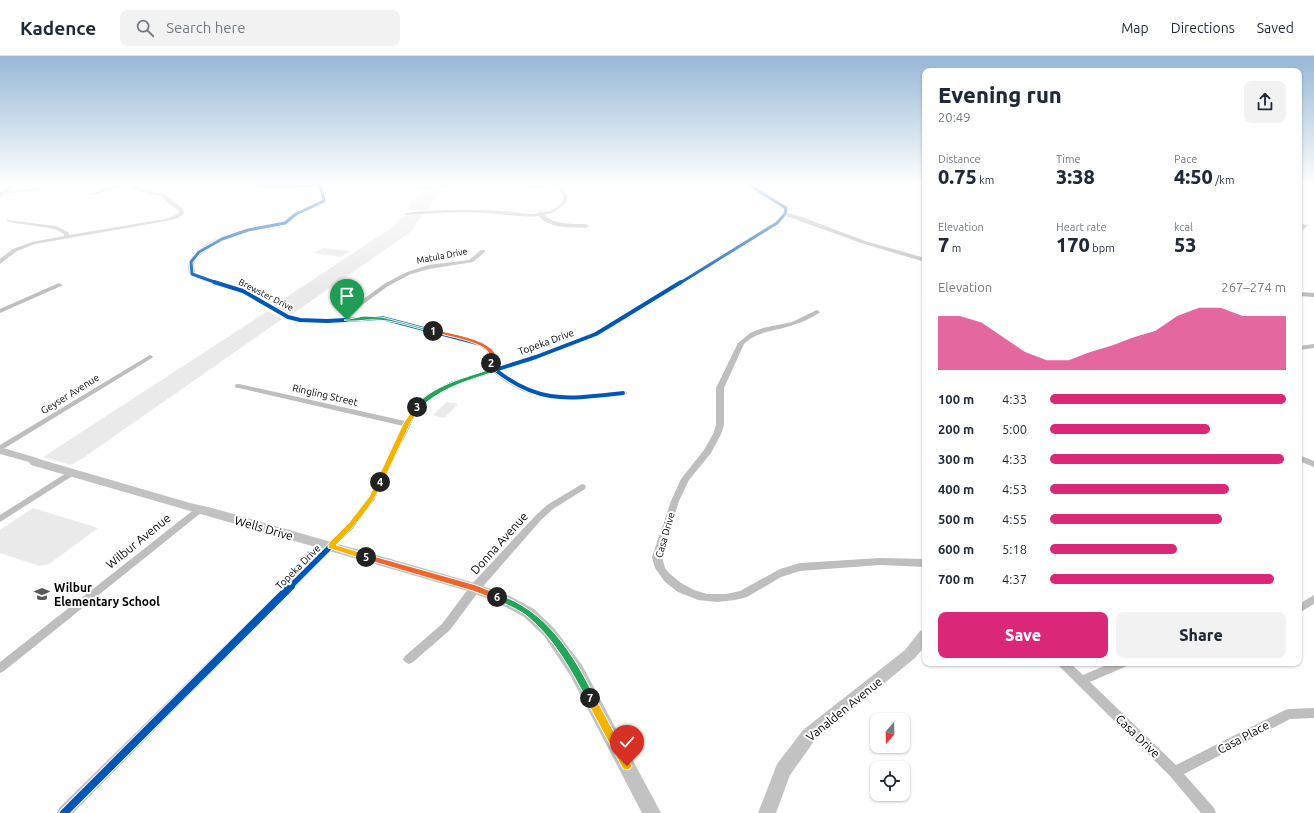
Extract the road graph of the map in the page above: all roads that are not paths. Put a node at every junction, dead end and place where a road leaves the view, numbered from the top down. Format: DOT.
graph roads {
  1 [pos="172,218"];
  2 [pos="292,218"];
  3 [pos="543,218"];
  4 [pos="781,218"];
  5 [pos="802,218"];
  6 [pos="9,221"];
  7 [pos="1305,225"];
  8 [pos="586,226"];
  9 [pos="1302,228"];
  10 [pos="67,237"];
  11 [pos="483,250"];
  12 [pos="922,259"];
  13 [pos="0,262"];
  14 [pos="59,285"];
  15 [pos="1302,294"];
  16 [pos="1314,295"];
  17 [pos="0,311"];
  18 [pos="817,312"];
  19 [pos="347,320"];
  20 [pos="1314,346"];
  21 [pos="1302,348"];
  22 [pos="150,357"];
  23 [pos="495,370"];
  24 [pos="239,386"];
  25 [pos="623,393"];
  26 [pos="406,424"];
  27 [pos="0,450"];
  28 [pos="1302,459"];
  29 [pos="1314,464"];
  30 [pos="71,473"];
  31 [pos="582,486"];
  32 [pos="199,510"];
  33 [pos="0,519"];
  34 [pos="331,546"];
  35 [pos="922,563"];
  36 [pos="476,588"];
  37 [pos="1314,599"];
  38 [pos="1302,607"];
  39 [pos="922,639"];
  40 [pos="409,659"];
  41 [pos="1066,666"];
  42 [pos="1116,666"];
  43 [pos="0,668"];
  44 [pos="1082,680"];
  45 [pos="1314,713"];
  46 [pos="1175,772"];
  47 [pos="64,813"];
  48 [pos="652,813"];
  49 [pos="767,813"];
  50 [pos="1210,813"];
  1 -- 10 [label="street"];
  2 -- 19 [label="street, Brewster Drive"];
  3 -- 8 [label="street"];
  4 -- 23 [label="street, Topeka Drive"];
  5 -- 12 [label="street"];
  6 -- 10 [label="street"];
  7 -- 9 [label="street"];
  10 -- 13 [label="street"];
  11 -- 19 [label="street, Matula Drive"];
  14 -- 17 [label="street"];
  15 -- 16 [label="street"];
  18 -- 35 [label="street, Casa Drive"];
  19 -- 23 [label="street, Brewster Drive"];
  20 -- 21 [label="street"];
  22 -- 27 [label="street, Geyser Avenue"];
  23 -- 25 [label="street"];
  23 -- 26 [label="street, Topeka Drive"];
  24 -- 26 [label="street, Ringling Street"];
  26 -- 34 [label="street, Topeka Drive"];
  27 -- 30 [label="main road, Wells Drive"];
  28 -- 29 [label="street"];
  30 -- 32 [label="main road, Wells Drive"];
  30 -- 33 [label="street"];
  31 -- 36 [label="street, Donna Avenue"];
  32 -- 34 [label="main road, Wells Drive"];
  32 -- 43 [label="street, Wilbur Avenue"];
  34 -- 36 [label="main road, Wells Drive"];
  34 -- 47 [label="street, Topeka Drive"];
  36 -- 40 [label="street, Donna Avenue"];
  36 -- 48 [label="main road, Wells Drive"];
  37 -- 38 [label="street"];
  39 -- 49 [label="main road, Vanalden Avenue"];
  41 -- 44 [label="street, Casa Drive"];
  42 -- 44 [label="street"];
  44 -- 46 [label="street, Casa Drive"];
  45 -- 46 [label="street, Casa Place"];
  46 -- 50 [label="street, Casa Drive"];
}
